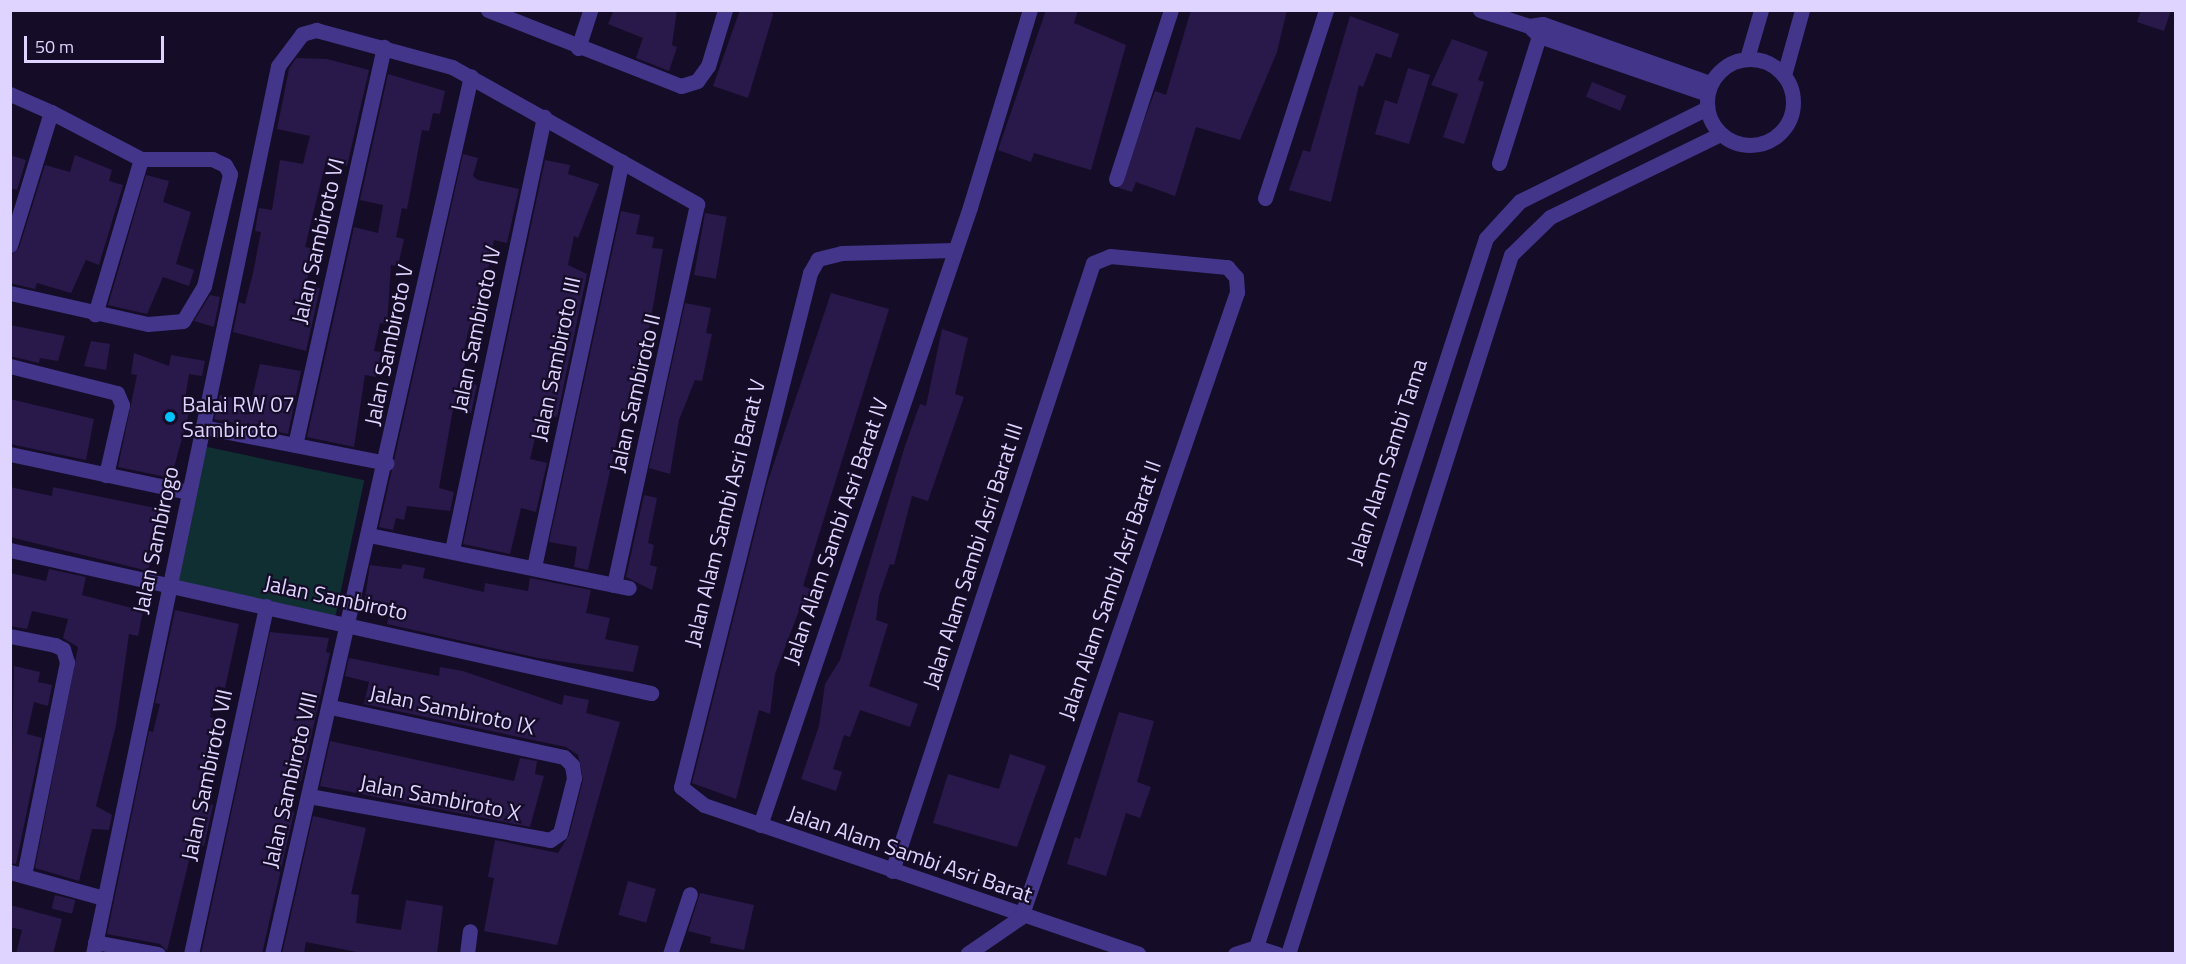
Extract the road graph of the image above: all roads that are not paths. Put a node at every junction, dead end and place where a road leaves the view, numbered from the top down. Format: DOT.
graph roads {
  1 [pos="488,10"];
  2 [pos="590,10"];
  3 [pos="725,10"];
  4 [pos="1171,10"];
  5 [pos="1326,10"];
  6 [pos="1480,10"];
  7 [pos="1761,10"];
  8 [pos="1802,10"];
  9 [pos="1029,11"];
  10 [pos="1537,29"];
  11 [pos="384,47"];
  12 [pos="578,48"];
  13 [pos="1747,58"];
  14 [pos="1784,75"];
  15 [pos="471,76"];
  16 [pos="10,94"];
  17 [pos="1708,95"];
  18 [pos="51,112"];
  19 [pos="544,117"];
  20 [pos="1720,134"];
  21 [pos="141,159"];
  22 [pos="622,161"];
  23 [pos="1499,163"];
  24 [pos="1116,179"];
  25 [pos="1265,198"];
  26 [pos="10,245"];
  27 [pos="956,245"];
  28 [pos="1236,277"];
  29 [pos="10,293"];
  30 [pos="95,314"];
  31 [pos="10,366"];
  32 [pos="203,427"];
  33 [pos="295,445"];
  34 [pos="10,454"];
  35 [pos="386,463"];
  36 [pos="106,475"];
  37 [pos="189,492"];
  38 [pos="369,535"];
  39 [pos="10,550"];
  40 [pos="452,550"];
  41 [pos="534,567"];
  42 [pos="170,584"];
  43 [pos="266,606"];
  44 [pos="349,623"];
  45 [pos="10,636"];
  46 [pos="651,693"];
  47 [pos="330,707"];
  48 [pos="680,779"];
  49 [pos="309,796"];
  50 [pos="760,825"];
  51 [pos="560,833"];
  52 [pos="892,871"];
  53 [pos="17,874"];
  54 [pos="690,894"];
  55 [pos="104,898"];
  56 [pos="1021,917"];
  57 [pos="470,931"];
  58 [pos="1256,947"];
  59 [pos="94,948"];
  60 [pos="273,950"];
  61 [pos="158,954"];
  62 [pos="191,954"];
  63 [pos="466,954"];
  64 [pos="670,954"];
  65 [pos="967,954"];
  66 [pos="1138,954"];
  67 [pos="1235,954"];
  68 [pos="1278,954"];
  69 [pos="1288,954"];
  1 -- 12 [label="street"];
  2 -- 12 [label="street"];
  3 -- 12 [label="street"];
  4 -- 24 [label="street"];
  5 -- 25 [label="street"];
  6 -- 10 [label="street"];
  7 -- 13 [label="street"];
  8 -- 14 [label="street"];
  9 -- 27 [label="street, Jalan Alam Sambi Asri Barat IV"];
  10 -- 17 [label="street"];
  10 -- 23 [label="street"];
  11 -- 15 [label="street"];
  11 -- 32 [label="street, Jalan Sambirogo"];
  11 -- 33 [label="street, Jalan Sambiroto VI"];
  13 -- 14 [label="street"];
  13 -- 17 [label="street"];
  14 -- 20 [label="street"];
  15 -- 19 [label="street"];
  15 -- 35 [label="street, Jalan Sambiroto V"];
  16 -- 18 [label="street"];
  17 -- 20 [label="street"];
  17 -- 58 [label="street, Jalan Alam Sambi Tama"];
  18 -- 21 [label="street"];
  18 -- 26 [label="street"];
  19 -- 22 [label="street"];
  19 -- 40 [label="street, Jalan Sambiroto IV"];
  20 -- 69 [label="street"];
  21 -- 30 [label="street"];
  21 -- 30 [label="street"];
  22 -- 41 [label="street, Jalan Sambiroto III"];
  22 -- 41 [label="street, Jalan Sambiroto II"];
  27 -- 48 [label="street, Jalan Alam Sambi Asri Barat V"];
  27 -- 50 [label="street, Jalan Alam Sambi Asri Barat IV"];
  28 -- 52 [label="street, Jalan Alam Sambi Asri Barat III"];
  28 -- 56 [label="street, Jalan Alam Sambi Asri Barat II"];
  29 -- 30 [label="street"];
  31 -- 36 [label="street"];
  32 -- 33 [label="street"];
  32 -- 37 [label="street, Jalan Sambirogo"];
  33 -- 35 [label="street"];
  34 -- 36 [label="street"];
  35 -- 38 [label="street, Jalan Sambiroto V"];
  36 -- 37 [label="street"];
  37 -- 42 [label="street, Jalan Sambirogo"];
  38 -- 40 [label="street, Jalan Sambiroto II"];
  38 -- 44 [label="street, Jalan Sambiroto V"];
  39 -- 42 [label="street, Jalan Sambiroto"];
  40 -- 41 [label="street, Jalan Sambiroto II"];
  42 -- 43 [label="street, Jalan Sambiroto"];
  42 -- 55 [label="street, Jalan Sambirogo"];
  43 -- 44 [label="street, Jalan Sambiroto"];
  43 -- 62 [label="street, Jalan Sambiroto VII"];
  44 -- 46 [label="street, Jalan Sambiroto"];
  44 -- 47 [label="street, Jalan Sambiroto VIII"];
  45 -- 53 [label="street"];
  47 -- 49 [label="street, Jalan Sambiroto VIII"];
  47 -- 51 [label="street, Jalan Sambiroto IX"];
  48 -- 50 [label="street, Jalan Alam Sambi Asri Barat"];
  49 -- 51 [label="street, Jalan Sambiroto X"];
  49 -- 60 [label="street, Jalan Sambiroto VIII"];
  50 -- 52 [label="street, Jalan Alam Sambi Asri Barat"];
  52 -- 56 [label="street, Jalan Alam Sambi Asri Barat"];
  53 -- 55 [label="street"];
  54 -- 64 [label="street"];
  55 -- 59 [label="street, Jalan Sambirogo"];
  56 -- 65 [label="street"];
  56 -- 66 [label="street, Jalan Alam Sambi Asri Barat"];
  57 -- 63 [label="street"];
  58 -- 67 [label="street"];
  58 -- 68 [label="street"];
  59 -- 61 [label="street"];
}
